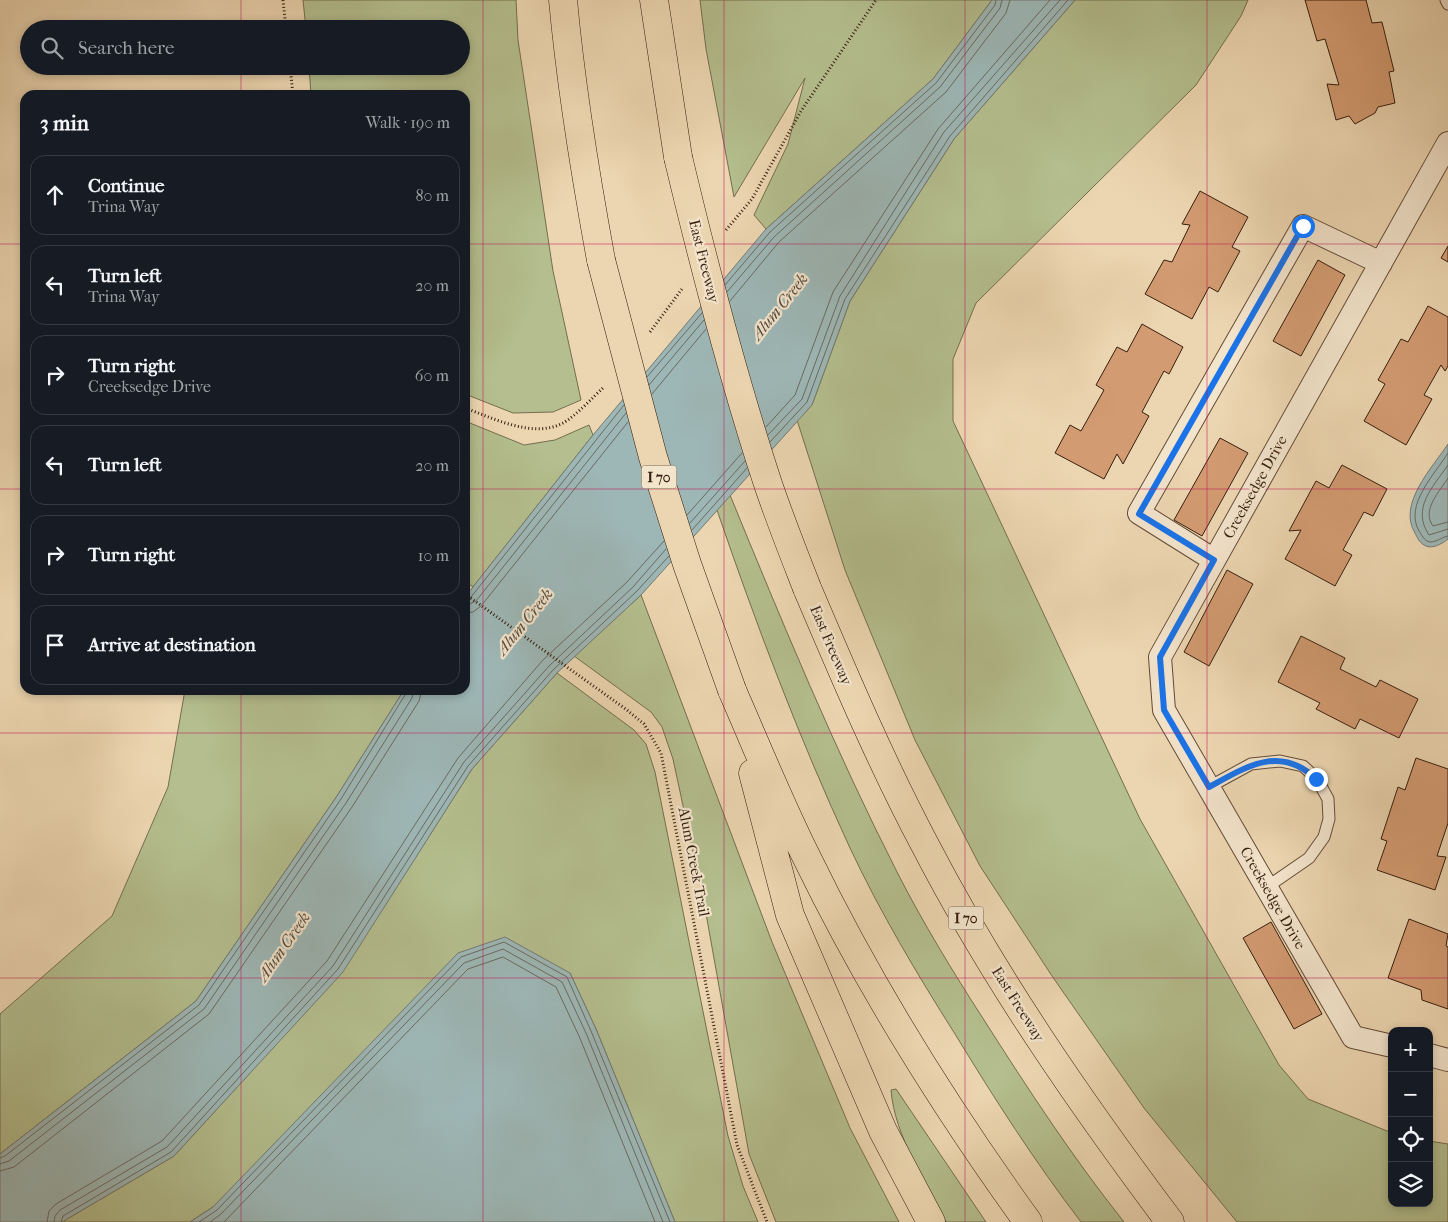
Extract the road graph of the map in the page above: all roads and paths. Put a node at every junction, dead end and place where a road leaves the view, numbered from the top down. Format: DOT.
graph roads {
  1 [pos="283,0"];
  2 [pos="563,0"];
  3 [pos="654,0"];
  4 [pos="1446,0"];
  5 [pos="1448,4"];
  6 [pos="285,20"];
  7 [pos="291,75"];
  8 [pos="292,90"];
  9 [pos="1448,143"];
  10 [pos="1381,263"];
  11 [pos="1214,560"];
  12 [pos="470,598"];
  13 [pos="732,690"];
  14 [pos="1209,787"];
  15 [pos="1267,887"];
  16 [pos="1388,1045"];
  17 [pos="1433,1056"];
  18 [pos="1448,1060"];
  19 [pos="767,1222"];
  20 [pos="931,1222"];
  21 [pos="1028,1222"];
  22 [pos="1170,1222"];
  1 -- 6 [label="path"];
  2 -- 13 [label="highway, I 70, bridge"];
  3 -- 22 [label="highway, East Freeway / I 70, bridge"];
  4 -- 5 [label="lane"];
  7 -- 8 [label="path"];
  9 -- 10 [label="street, Creeksedge Drive"];
  10 -- 11 [label="street, Creeksedge Drive"];
  10 -- 11 [label="street"];
  11 -- 14 [label="street, Creeksedge Drive"];
  12 -- 19 [label="path, Alum Creek Trail"];
  13 -- 20 [label="highway"];
  13 -- 21 [label="highway, I 70"];
  14 -- 15 [label="street, Creeksedge Drive"];
  14 -- 15 [label="lane"];
  15 -- 16 [label="street, Creeksedge Drive"];
  17 -- 18 [label="street"];
}
